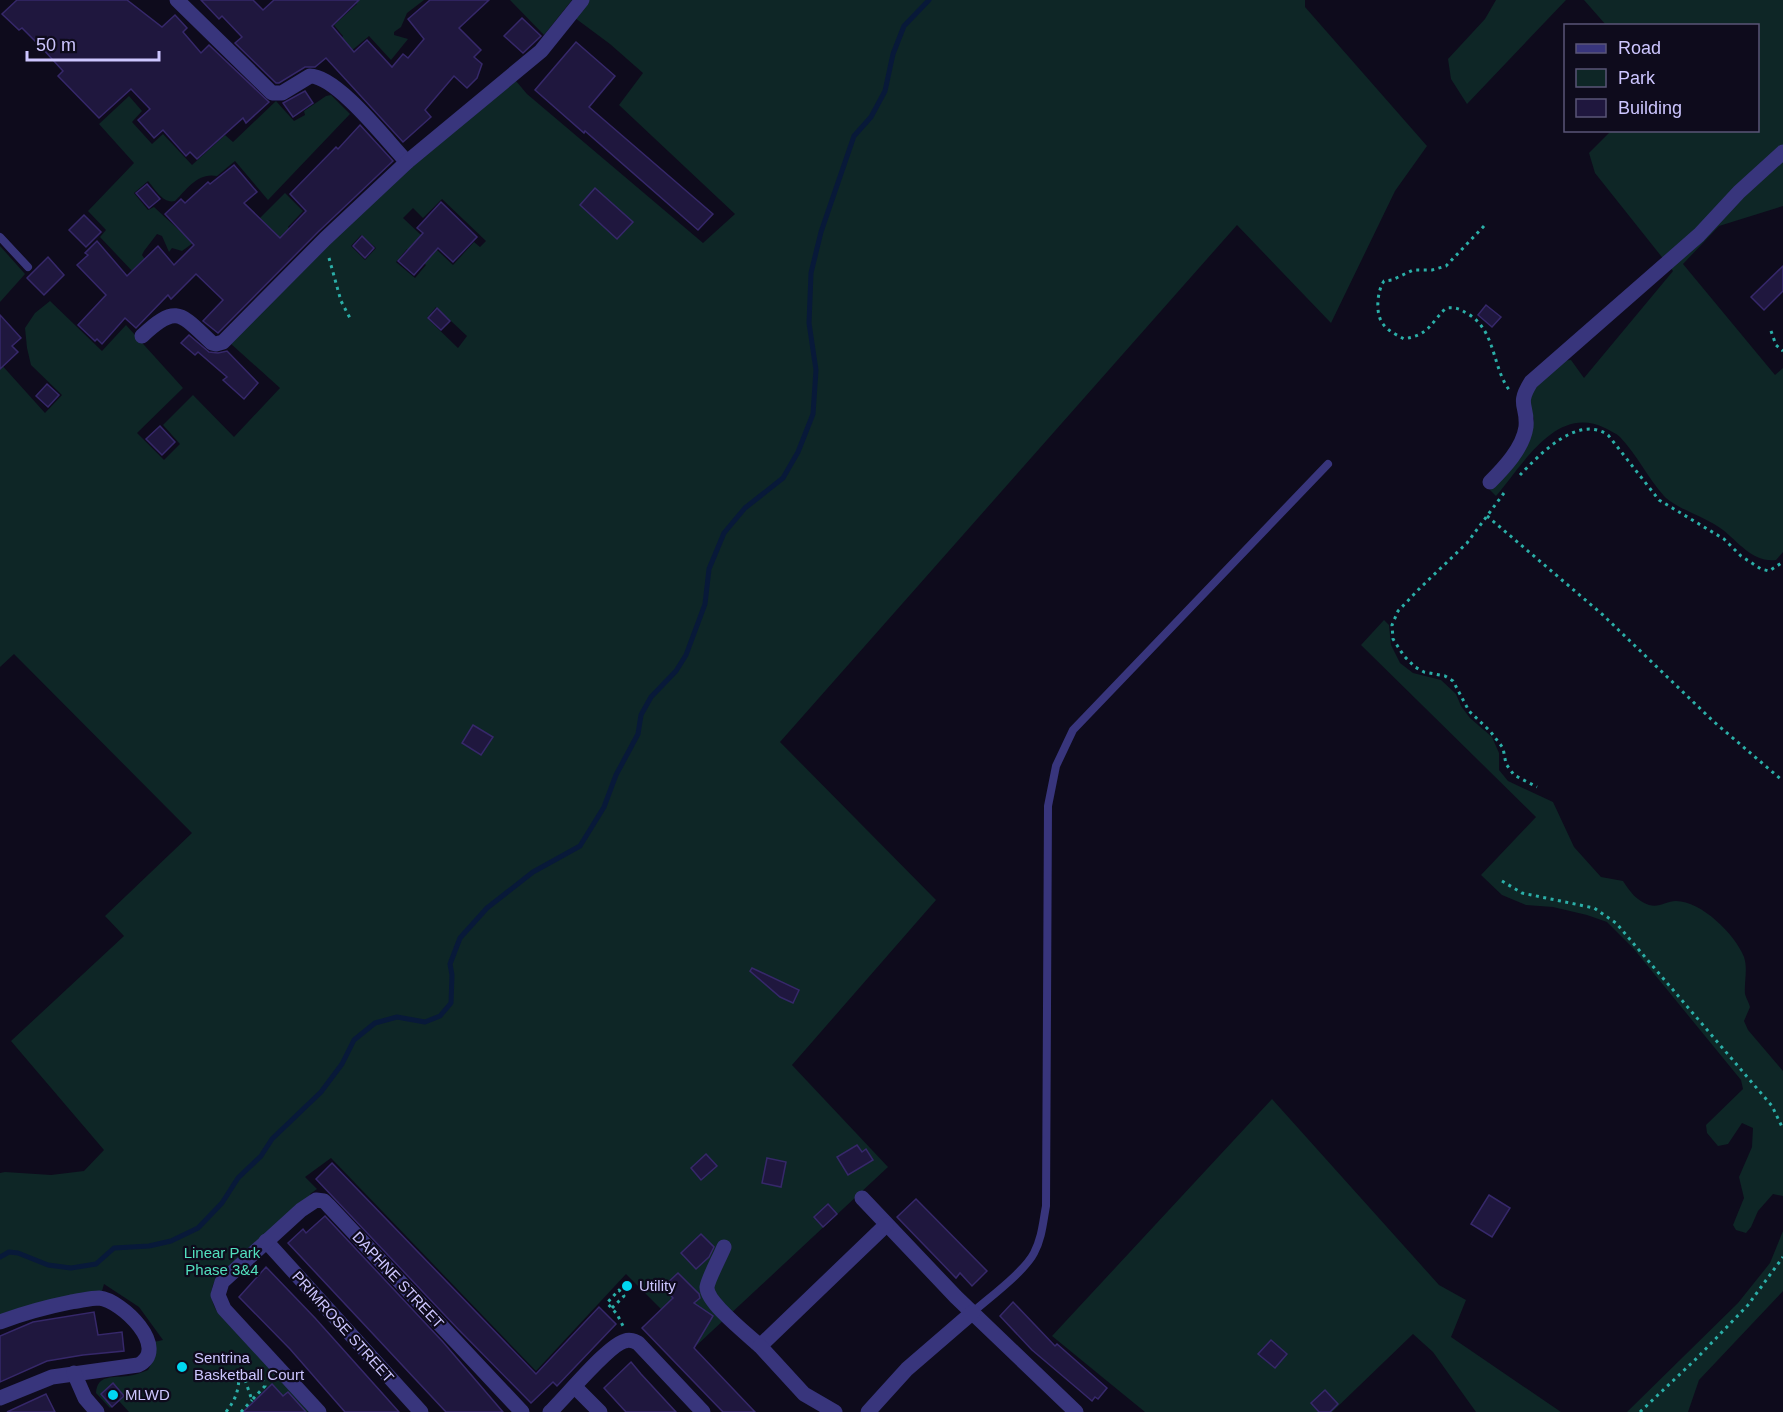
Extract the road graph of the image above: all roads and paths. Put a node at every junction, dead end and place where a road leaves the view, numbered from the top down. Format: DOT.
graph roads {
  1 [pos="177,0"];
  2 [pos="582,0"];
  3 [pos="1783,152"];
  4 [pos="407,162"];
  5 [pos="1484,226"];
  6 [pos="0,237"];
  7 [pos="324,239"];
  8 [pos="27,267"];
  9 [pos="351,320"];
  10 [pos="1771,331"];
  11 [pos="142,336"];
  12 [pos="1783,351"];
  13 [pos="1523,394"];
  14 [pos="1328,464"];
  15 [pos="1516,480"];
  16 [pos="1490,482"];
  17 [pos="1509,487"];
  18 [pos="1487,516"];
  19 [pos="1783,562"];
  20 [pos="1783,781"];
  21 [pos="1537,788"];
  22 [pos="1502,881"];
  23 [pos="1783,1130"];
  24 [pos="862,1198"];
  25 [pos="886,1225"];
  26 [pos="266,1241"];
  27 [pos="723,1247"];
  28 [pos="1783,1257"];
  29 [pos="612,1308"];
  30 [pos="973,1312"];
  31 [pos="0,1322"];
  32 [pos="624,1328"];
  33 [pos="760,1346"];
  34 [pos="74,1373"];
  35 [pos="248,1377"];
  36 [pos="575,1387"];
  37 [pos="0,1398"];
  38 [pos="252,1400"];
  39 [pos="97,1412"];
  40 [pos="226,1412"];
  41 [pos="241,1412"];
  42 [pos="319,1412"];
  43 [pos="421,1412"];
  44 [pos="522,1412"];
  45 [pos="550,1412"];
  46 [pos="600,1412"];
  47 [pos="703,1412"];
  48 [pos="835,1412"];
  49 [pos="868,1412"];
  50 [pos="1076,1412"];
  51 [pos="1640,1412"];
  1 -- 4 [label="street"];
  2 -- 4 [label="street"];
  3 -- 13 [label="street"];
  4 -- 7 [label="street"];
  5 -- 13 [label="path"];
  6 -- 8 [label="lane"];
  7 -- 9 [label="path"];
  7 -- 11 [label="street"];
  10 -- 12 [label="path"];
  13 -- 16 [label="street"];
  14 -- 30 [label="lane"];
  15 -- 19 [label="path"];
  17 -- 18 [label="path"];
  18 -- 20 [label="path"];
  18 -- 21 [label="path"];
  22 -- 23 [label="path"];
  24 -- 25 [label="street"];
  25 -- 30 [label="street"];
  25 -- 33 [label="street"];
  26 -- 42 [label="street, DAPHNE STREET"];
  26 -- 43 [label="street, PRIMROSE STREET"];
  26 -- 44 [label="street, DAPHNE STREET"];
  27 -- 33 [label="street"];
  28 -- 51 [label="path"];
  29 -- 29 [label="path"];
  29 -- 32 [label="path"];
  30 -- 49 [label="street"];
  30 -- 50 [label="street"];
  31 -- 34 [label="street"];
  33 -- 48 [label="street"];
  34 -- 37 [label="street"];
  34 -- 39 [label="street"];
  35 -- 38 [label="path"];
  35 -- 38 [label="path"];
  35 -- 40 [label="path"];
  36 -- 45 [label="street"];
  36 -- 46 [label="street"];
  36 -- 47 [label="street"];
  38 -- 41 [label="path"];
}
